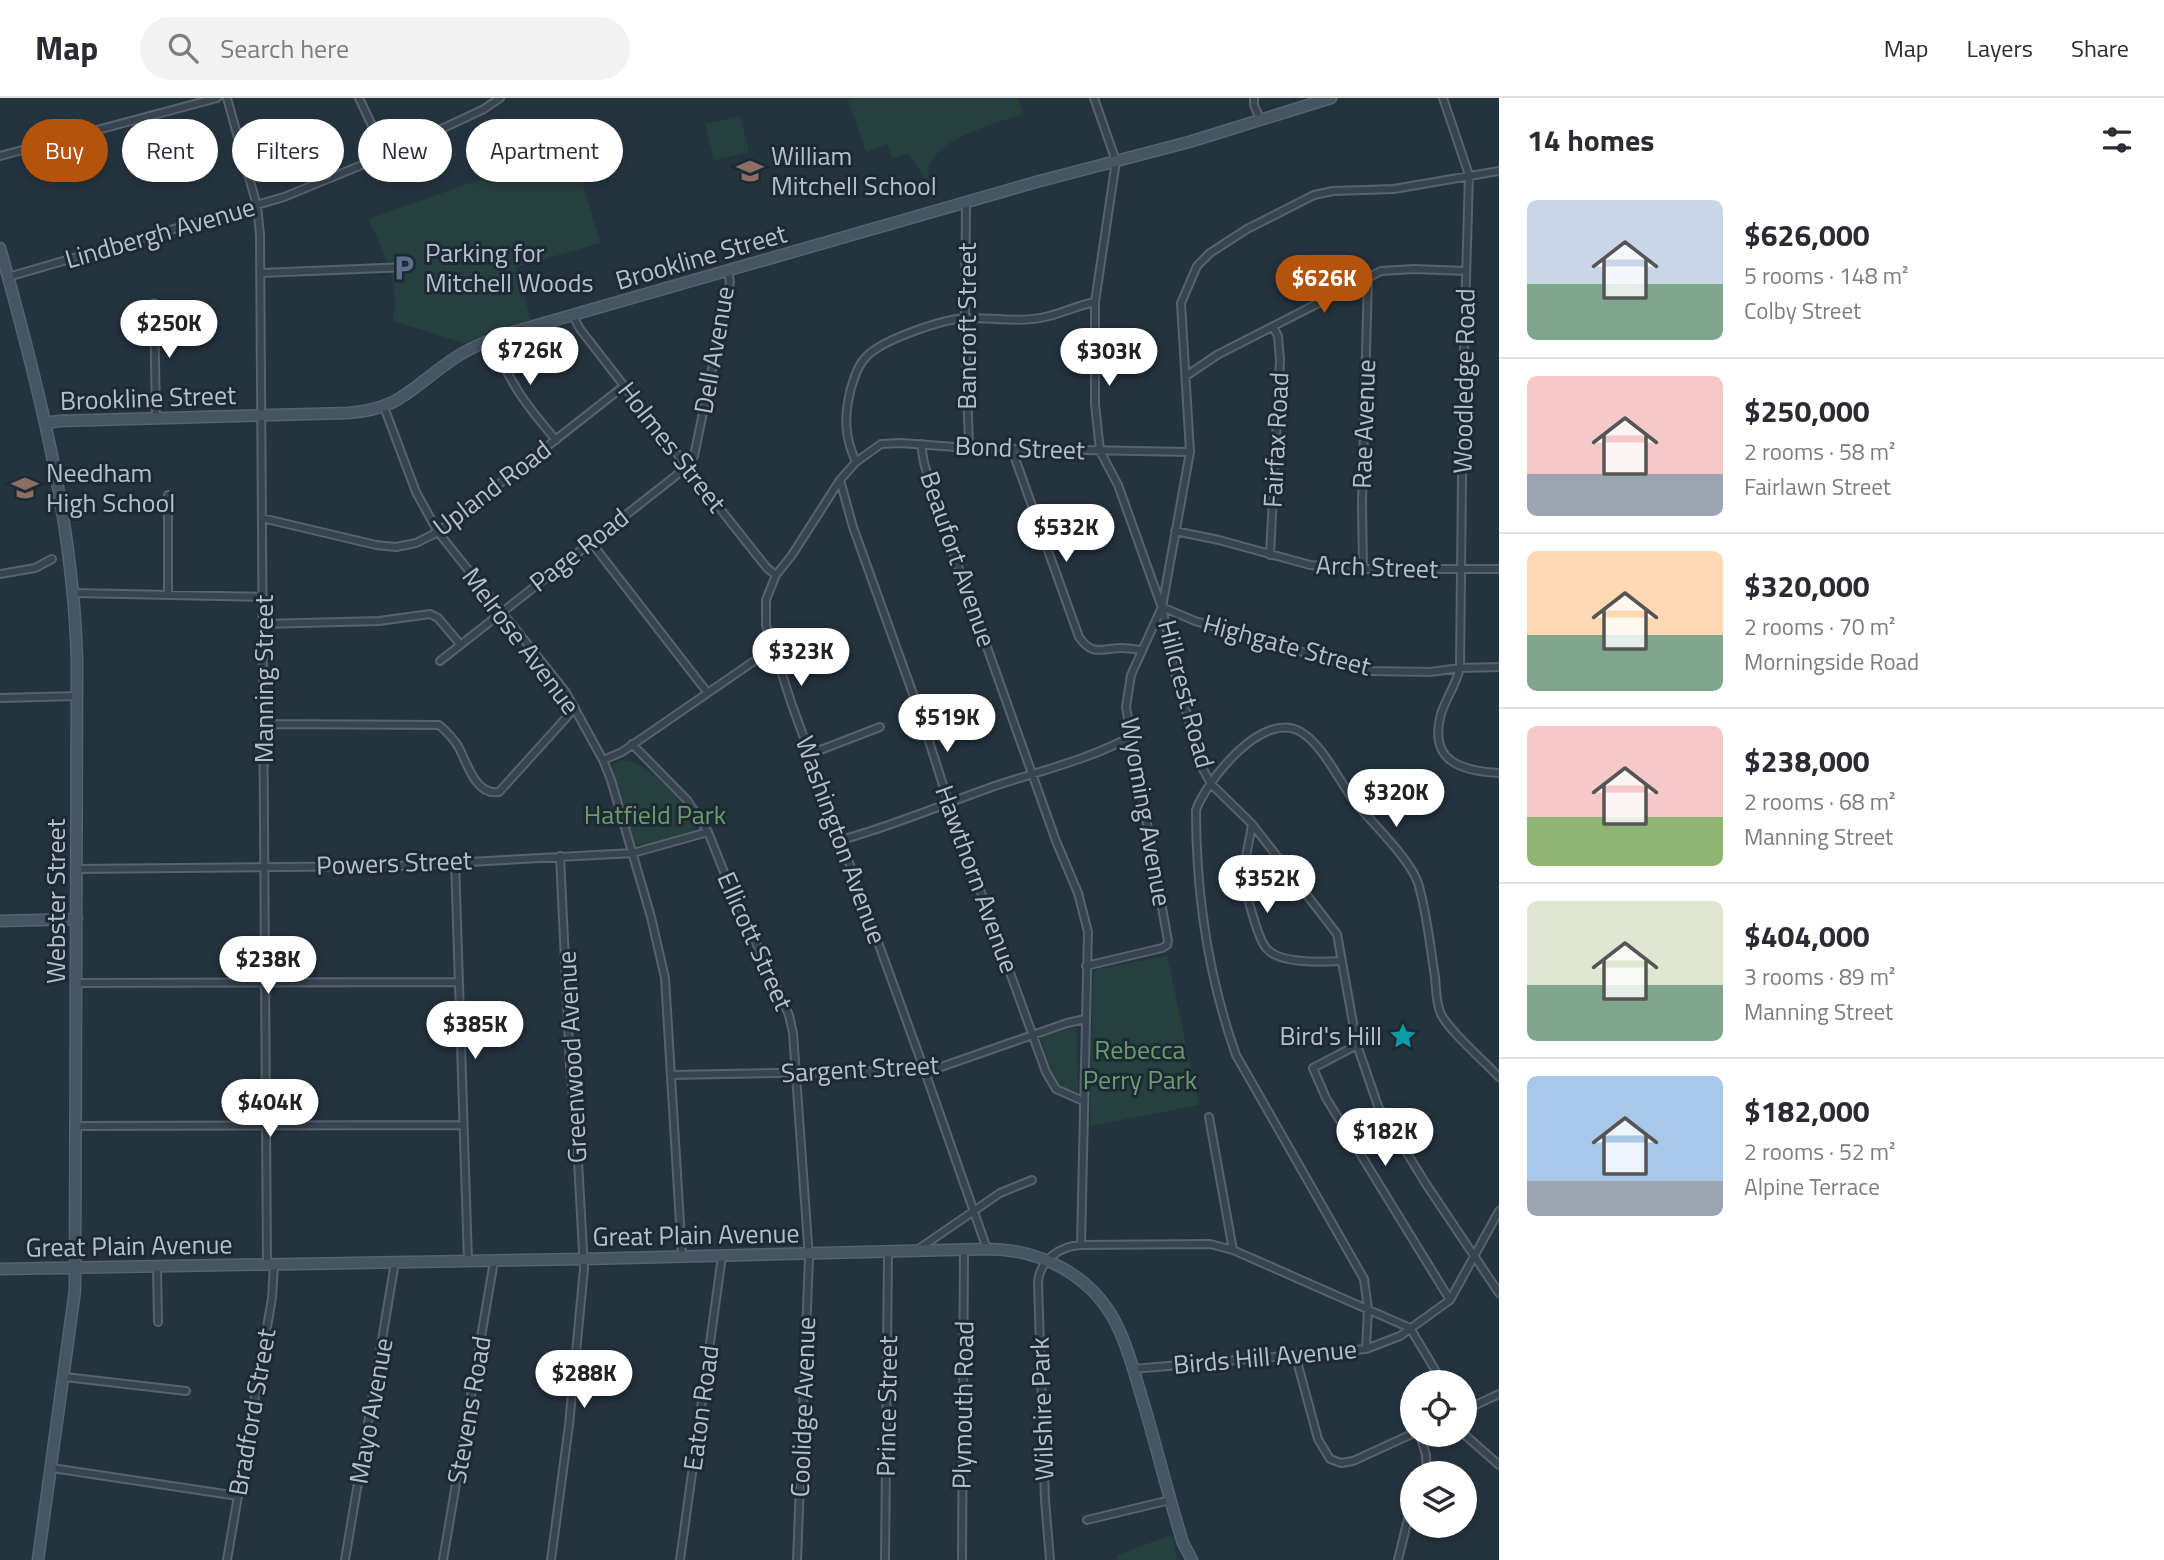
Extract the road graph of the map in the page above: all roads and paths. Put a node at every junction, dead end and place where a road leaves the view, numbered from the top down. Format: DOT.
graph roads {
  1 [pos="217,98"];
  2 [pos="227,98"];
  3 [pos="359,98"];
  4 [pos="500,98"];
  5 [pos="1094,98"];
  6 [pos="1254,98"];
  7 [pos="1331,98"];
  8 [pos="1443,98"];
  9 [pos="369,119"];
  10 [pos="1259,120"];
  11 [pos="452,124"];
  12 [pos="0,156"];
  13 [pos="1116,161"];
  14 [pos="358,166"];
  15 [pos="1499,171"];
  16 [pos="1469,175"];
  17 [pos="966,203"];
  18 [pos="257,206"];
  19 [pos="0,248"];
  20 [pos="408,267"];
  21 [pos="1466,271"];
  22 [pos="728,272"];
  23 [pos="261,273"];
  24 [pos="8,276"];
  25 [pos="1368,278"];
  26 [pos="1096,302"];
  27 [pos="154,303"];
  28 [pos="573,316"];
  29 [pos="965,318"];
  30 [pos="1273,327"];
  31 [pos="493,339"];
  32 [pos="1186,376"];
  33 [pos="624,386"];
  34 [pos="384,407"];
  35 [pos="262,416"];
  36 [pos="156,418"];
  37 [pos="46,423"];
  38 [pos="556,440"];
  39 [pos="921,444"];
  40 [pos="969,448"];
  41 [pos="1012,450"];
  42 [pos="1100,451"];
  43 [pos="1190,452"];
  44 [pos="856,462"];
  45 [pos="686,467"];
  46 [pos="840,480"];
  47 [pos="168,495"];
  48 [pos="262,517"];
  49 [pos="1175,531"];
  50 [pos="438,532"];
  51 [pos="590,541"];
  52 [pos="1270,555"];
  53 [pos="52,559"];
  54 [pos="1363,569"];
  55 [pos="1460,569"];
  56 [pos="1499,569"];
  57 [pos="0,574"];
  58 [pos="776,575"];
  59 [pos="74,593"];
  60 [pos="168,595"];
  61 [pos="263,597"];
  62 [pos="1162,607"];
  63 [pos="501,611"];
  64 [pos="263,624"];
  65 [pos="460,644"];
  66 [pos="773,648"];
  67 [pos="1140,650"];
  68 [pos="440,661"];
  69 [pos="1499,667"];
  70 [pos="1460,668"];
  71 [pos="707,691"];
  72 [pos="78,696"];
  73 [pos="0,698"];
  74 [pos="575,708"];
  75 [pos="264,724"];
  76 [pos="880,727"];
  77 [pos="1130,737"];
  78 [pos="632,744"];
  79 [pos="810,754"];
  80 [pos="603,760"];
  81 [pos="1499,773"];
  82 [pos="1034,774"];
  83 [pos="1211,784"];
  84 [pos="949,804"];
  85 [pos="1252,824"];
  86 [pos="708,832"];
  87 [pos="841,840"];
  88 [pos="633,853"];
  89 [pos="560,856"];
  90 [pos="455,861"];
  91 [pos="265,866"];
  92 [pos="77,869"];
  93 [pos="77,919"];
  94 [pos="0,921"];
  95 [pos="1340,961"];
  96 [pos="1086,966"];
  97 [pos="459,982"];
  98 [pos="265,983"];
  99 [pos="76,984"];
  100 [pos="1084,1019"];
  101 [pos="1033,1034"];
  102 [pos="1357,1045"];
  103 [pos="924,1069"];
  104 [pos="796,1074"];
  105 [pos="671,1075"];
  106 [pos="1499,1077"];
  107 [pos="1083,1101"];
  108 [pos="1209,1116"];
  109 [pos="266,1125"];
  110 [pos="463,1125"];
  111 [pos="77,1126"];
  112 [pos="1032,1180"];
  113 [pos="1499,1211"];
  114 [pos="973,1212"];
  115 [pos="1081,1245"];
  116 [pos="987,1249"];
  117 [pos="964,1250"];
  118 [pos="1233,1250"];
  119 [pos="888,1251"];
  120 [pos="915,1251"];
  121 [pos="808,1253"];
  122 [pos="682,1256"];
  123 [pos="722,1256"];
  124 [pos="584,1259"];
  125 [pos="1474,1259"];
  126 [pos="468,1261"];
  127 [pos="494,1261"];
  128 [pos="1049,1261"];
  129 [pos="395,1262"];
  130 [pos="270,1265"];
  131 [pos="157,1267"];
  132 [pos="76,1268"];
  133 [pos="0,1269"];
  134 [pos="1497,1284"];
  135 [pos="1499,1293"];
  136 [pos="1450,1300"];
  137 [pos="1368,1309"];
  138 [pos="158,1322"];
  139 [pos="1410,1328"];
  140 [pos="1366,1349"];
  141 [pos="1295,1353"];
  142 [pos="1133,1370"];
  143 [pos="1435,1370"];
  144 [pos="65,1377"];
  145 [pos="186,1391"];
  146 [pos="1499,1394"];
  147 [pos="1477,1404"];
  148 [pos="1400,1439"];
  149 [pos="1477,1446"];
  150 [pos="1499,1465"];
  151 [pos="52,1468"];
  152 [pos="238,1496"];
  153 [pos="1170,1500"];
  154 [pos="1087,1520"];
  155 [pos="1403,1538"];
  156 [pos="38,1560"];
  157 [pos="227,1560"];
  158 [pos="345,1560"];
  159 [pos="443,1560"];
  160 [pos="551,1560"];
  161 [pos="680,1560"];
  162 [pos="797,1560"];
  163 [pos="885,1560"];
  164 [pos="962,1560"];
  165 [pos="1050,1560"];
  166 [pos="1192,1560"];
  167 [pos="1398,1560"];
  1 -- 12 [label="street"];
  2 -- 18 [label="street, Manning Street"];
  3 -- 9 [label="street"];
  4 -- 11 [label="street, Lindbergh Avenue"];
  5 -- 13 [label="street"];
  6 -- 10 [label="street"];
  7 -- 10 [label="street, Brookline Street"];
  8 -- 16 [label="street, Woodledge Road"];
  10 -- 13 [label="street, Brookline Street"];
  13 -- 17 [label="street, Brookline Street"];
  13 -- 26 [label="street"];
  14 -- 18 [label="street, Lindbergh Avenue"];
  15 -- 16 [label="street, Hillcrest Road"];
  16 -- 21 [label="street, Woodledge Road"];
  16 -- 32 [label="street, Hillcrest Road"];
  17 -- 22 [label="street, Brookline Street"];
  17 -- 29 [label="street, Bancroft Street"];
  18 -- 23 [label="street, Manning Street"];
  18 -- 24 [label="street, Lindbergh Avenue"];
  19 -- 24 [label="street, Webster Street"];
  20 -- 23 [label="street"];
  21 -- 25 [label="street"];
  21 -- 55 [label="street, Woodledge Road"];
  22 -- 28 [label="street, Brookline Street"];
  22 -- 45 [label="street, Dell Avenue"];
  23 -- 35 [label="street, Manning Street"];
  24 -- 37 [label="street, Webster Street"];
  25 -- 30 [label="street"];
  25 -- 54 [label="street, Rae Avenue"];
  26 -- 29 [label="street"];
  26 -- 42 [label="street"];
  27 -- 36 [label="street"];
  28 -- 31 [label="street, Brookline Street"];
  28 -- 33 [label="street, Holmes Street"];
  29 -- 40 [label="street, Bancroft Street"];
  29 -- 44 [label="street"];
  30 -- 32 [label="street"];
  30 -- 52 [label="street, Fairfax Road"];
  31 -- 34 [label="street, Brookline Street"];
  31 -- 38 [label="street"];
  32 -- 43 [label="street, Hillcrest Road"];
  33 -- 38 [label="street, Upland Road"];
  33 -- 45 [label="street, Holmes Street"];
  34 -- 35 [label="street, Brookline Street"];
  34 -- 50 [label="street, Melrose Avenue"];
  35 -- 36 [label="street, Brookline Street"];
  35 -- 48 [label="street, Manning Street"];
  36 -- 37 [label="street, Brookline Street"];
  37 -- 59 [label="street, Webster Street"];
  38 -- 50 [label="street, Upland Road"];
  39 -- 40 [label="street, Bond Street"];
  39 -- 44 [label="street, Bond Street"];
  39 -- 82 [label="street, Beaufort Avenue"];
  40 -- 41 [label="street, Bond Street"];
  41 -- 42 [label="street, Bond Street"];
  41 -- 67 [label="street"];
  42 -- 43 [label="street, Bond Street"];
  42 -- 62 [label="street"];
  43 -- 49 [label="street, Hillcrest Road"];
  44 -- 46 [label="street, Washington Avenue"];
  45 -- 51 [label="street, Page Road"];
  45 -- 58 [label="street, Holmes Street"];
  46 -- 58 [label="street, Washington Avenue"];
  46 -- 84 [label="street, Hawthorn Avenue"];
  47 -- 60 [label="street"];
  48 -- 50 [label="street, Upland Road"];
  48 -- 61 [label="street, Manning Street"];
  49 -- 52 [label="street, Arch Street"];
  49 -- 62 [label="street, Hillcrest Road"];
  50 -- 63 [label="street, Melrose Avenue"];
  51 -- 63 [label="street, Page Road"];
  51 -- 71 [label="street"];
  52 -- 54 [label="street, Arch Street"];
  53 -- 57 [label="street"];
  54 -- 55 [label="street, Arch Street"];
  55 -- 56 [label="street, Arch Street"];
  55 -- 70 [label="street, Woodledge Road"];
  58 -- 66 [label="street, Washington Avenue"];
  59 -- 60 [label="street"];
  59 -- 72 [label="street, Webster Street"];
  60 -- 61 [label="street"];
  61 -- 64 [label="street, Manning Street"];
  62 -- 67 [label="street, Wyoming Avenue"];
  62 -- 70 [label="street, Highgate Street"];
  62 -- 83 [label="street, Hillcrest Road"];
  63 -- 65 [label="street, Page Road"];
  63 -- 74 [label="street, Melrose Avenue"];
  64 -- 65 [label="street"];
  64 -- 75 [label="street, Manning Street"];
  65 -- 68 [label="street, Page Road"];
  66 -- 71 [label="street"];
  66 -- 79 [label="street, Washington Avenue"];
  67 -- 77 [label="street, Wyoming Avenue"];
  69 -- 70 [label="street, Highgate Street"];
  70 -- 81 [label="street"];
  71 -- 78 [label="street"];
  72 -- 73 [label="street"];
  72 -- 92 [label="street, Webster Street"];
  74 -- 75 [label="street"];
  74 -- 80 [label="street, Melrose Avenue"];
  75 -- 91 [label="street, Manning Street"];
  76 -- 79 [label="street"];
  77 -- 82 [label="street"];
  77 -- 96 [label="street, Wyoming Avenue"];
  78 -- 80 [label="street"];
  78 -- 86 [label="street, Ellicott Street"];
  79 -- 87 [label="street, Washington Avenue"];
  80 -- 88 [label="street, Melrose Avenue"];
  82 -- 84 [label="street"];
  82 -- 96 [label="street, Beaufort Avenue"];
  83 -- 85 [label="street, Hillcrest Road"];
  83 -- 106 [label="street"];
  83 -- 137 [label="street"];
  84 -- 87 [label="street"];
  84 -- 101 [label="street, Hawthorn Avenue"];
  85 -- 95 [label="street, Hillcrest Road"];
  85 -- 95 [label="street"];
  86 -- 88 [label="street, Powers Street"];
  86 -- 104 [label="street, Ellicott Street"];
  87 -- 103 [label="street, Washington Avenue"];
  88 -- 89 [label="street, Powers Street"];
  88 -- 105 [label="street, Melrose Avenue"];
  89 -- 90 [label="street, Powers Street"];
  89 -- 124 [label="street, Greenwood Avenue"];
  90 -- 91 [label="street, Powers Street"];
  90 -- 97 [label="street"];
  91 -- 92 [label="street, Powers Street"];
  91 -- 98 [label="street, Manning Street"];
  92 -- 93 [label="street, Webster Street"];
  93 -- 94 [label="street"];
  93 -- 99 [label="street, Webster Street"];
  95 -- 102 [label="street, Hillcrest Road"];
  96 -- 100 [label="street, Beaufort Avenue"];
  97 -- 98 [label="street"];
  97 -- 110 [label="street"];
  98 -- 99 [label="street"];
  98 -- 109 [label="street, Manning Street"];
  99 -- 111 [label="street, Webster Street"];
  100 -- 101 [label="street, Sargent Street"];
  100 -- 107 [label="street, Beaufort Avenue"];
  101 -- 103 [label="street, Sargent Street"];
  101 -- 107 [label="street, Hawthorn Avenue"];
  102 -- 125 [label="street, Hillcrest Road"];
  102 -- 136 [label="street"];
  103 -- 104 [label="street, Sargent Street"];
  103 -- 114 [label="street, Washington Avenue"];
  104 -- 105 [label="street, Sargent Street"];
  104 -- 121 [label="street, Ellicott Street"];
  105 -- 122 [label="street, Melrose Avenue"];
  107 -- 115 [label="street, Beaufort Avenue"];
  108 -- 118 [label="street"];
  109 -- 110 [label="street"];
  109 -- 111 [label="street"];
  109 -- 130 [label="street, Manning Street"];
  110 -- 126 [label="street"];
  111 -- 132 [label="street, Webster Street"];
  112 -- 114 [label="street"];
  113 -- 125 [label="street, Birds Hill Avenue"];
  114 -- 116 [label="street, Washington Avenue"];
  114 -- 120 [label="street"];
  115 -- 118 [label="street"];
  115 -- 128 [label="street"];
  116 -- 117 [label="street, Great Plain Avenue"];
  116 -- 128 [label="street, Great Plain Avenue"];
  117 -- 120 [label="street, Great Plain Avenue"];
  117 -- 164 [label="street, Plymouth Road"];
  118 -- 137 [label="street"];
  119 -- 120 [label="street, Great Plain Avenue"];
  119 -- 121 [label="street, Great Plain Avenue"];
  119 -- 163 [label="street, Prince Street"];
  121 -- 123 [label="street, Great Plain Avenue"];
  121 -- 162 [label="street, Coolidge Avenue"];
  122 -- 123 [label="street, Great Plain Avenue"];
  122 -- 124 [label="street, Great Plain Avenue"];
  123 -- 161 [label="street, Eaton Road"];
  124 -- 127 [label="street, Great Plain Avenue"];
  124 -- 160 [label="street, Greenwood Avenue"];
  125 -- 134 [label="street, Hillcrest Road"];
  125 -- 136 [label="street, Birds Hill Avenue"];
  126 -- 127 [label="street, Great Plain Avenue"];
  126 -- 129 [label="street, Great Plain Avenue"];
  127 -- 159 [label="street, Stevens Road"];
  128 -- 142 [label="street, Great Plain Avenue"];
  128 -- 165 [label="street, Wilshire Park"];
  129 -- 130 [label="street, Great Plain Avenue"];
  129 -- 158 [label="street, Mayo Avenue"];
  130 -- 131 [label="street, Great Plain Avenue"];
  130 -- 152 [label="street, Bradford Street"];
  131 -- 132 [label="street, Great Plain Avenue"];
  131 -- 138 [label="street"];
  132 -- 133 [label="street, Great Plain Avenue"];
  132 -- 144 [label="street, Webster Street"];
  134 -- 135 [label="street, Hillcrest Road"];
  136 -- 139 [label="street, Birds Hill Avenue"];
  137 -- 139 [label="street"];
  137 -- 140 [label="street"];
  139 -- 140 [label="street, Birds Hill Avenue"];
  139 -- 143 [label="street"];
  140 -- 141 [label="street, Birds Hill Avenue"];
  141 -- 142 [label="street, Birds Hill Avenue"];
  141 -- 148 [label="street"];
  142 -- 153 [label="street, Great Plain Avenue"];
  144 -- 145 [label="street"];
  144 -- 151 [label="street, Webster Street"];
  146 -- 147 [label="street"];
  149 -- 150 [label="street"];
  151 -- 152 [label="street"];
  151 -- 156 [label="street, Webster Street"];
  152 -- 157 [label="street, Bradford Street"];
  153 -- 154 [label="street"];
  153 -- 166 [label="street, Great Plain Avenue"];
  155 -- 167 [label="street"];
}
